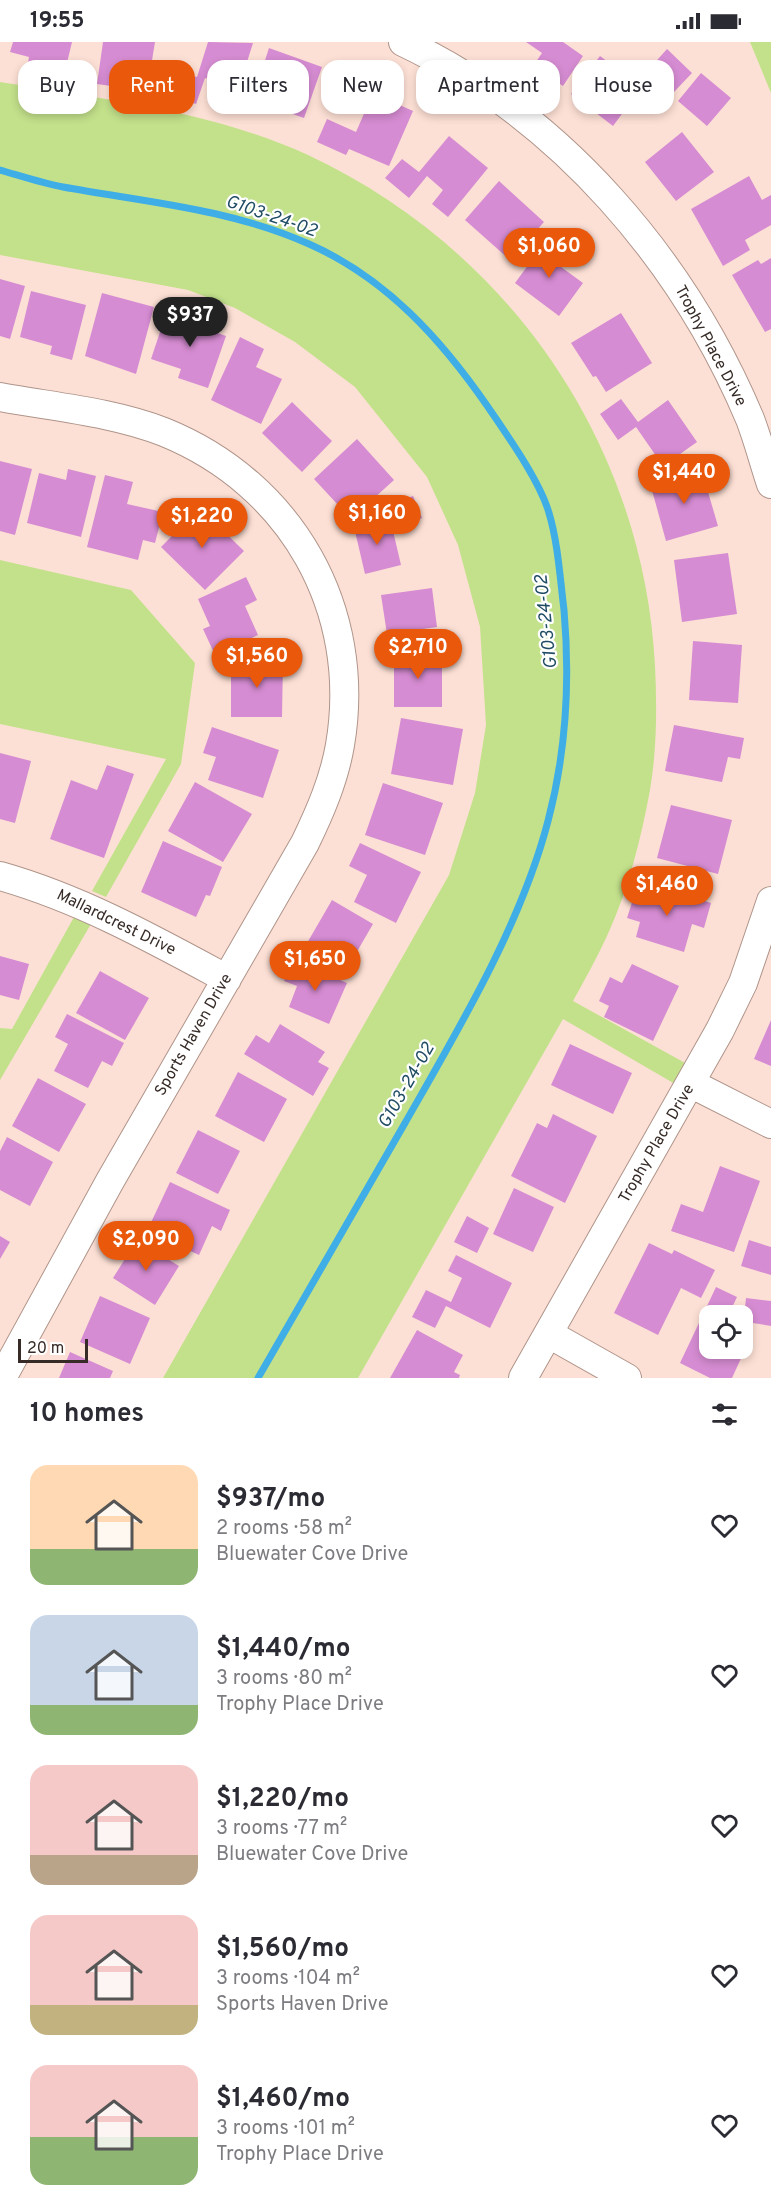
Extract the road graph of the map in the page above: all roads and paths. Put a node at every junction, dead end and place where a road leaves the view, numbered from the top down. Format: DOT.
graph roads {
  1 [pos="422,46"];
  2 [pos="0,397"];
  3 [pos="771,484"];
  4 [pos="0,876"];
  5 [pos="771,901"];
  6 [pos="227,979"];
  7 [pos="692,1084"];
  8 [pos="771,1124"];
  9 [pos="549,1334"];
  10 [pos="2,1378"];
  11 [pos="523,1378"];
  12 [pos="627,1378"];
  1 -- 3 [label="street, Trophy Place Drive"];
  2 -- 6 [label="street, Sports Haven Drive"];
  4 -- 6 [label="street, Mallardcrest Drive"];
  5 -- 7 [label="street, Trophy Place Drive"];
  6 -- 10 [label="street, Sports Haven Drive"];
  7 -- 8 [label="street"];
  7 -- 9 [label="street, Trophy Place Drive"];
  9 -- 11 [label="street, Trophy Place Drive"];
  9 -- 12 [label="street"];
}
